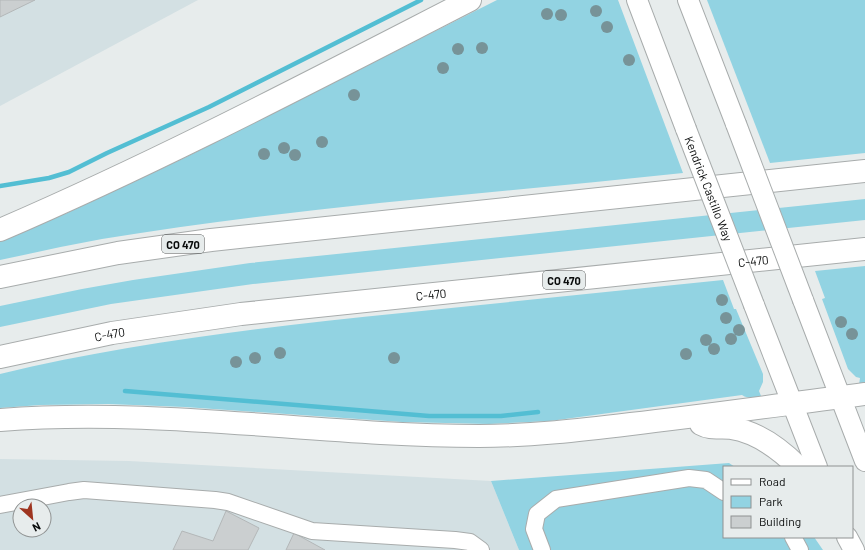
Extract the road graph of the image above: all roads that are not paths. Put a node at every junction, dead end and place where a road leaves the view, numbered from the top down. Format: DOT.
graph roads {
  1 [pos="470,0"];
  2 [pos="637,0"];
  3 [pos="688,0"];
  4 [pos="865,171"];
  5 [pos="0,230"];
  6 [pos="865,248"];
  7 [pos="0,277"];
  8 [pos="0,357"];
  9 [pos="865,394"];
  10 [pos="841,397"];
  11 [pos="792,404"];
  12 [pos="689,417"];
  13 [pos="0,420"];
  14 [pos="865,461"];
  15 [pos="797,466"];
  16 [pos="816,466"];
  17 [pos="723,491"];
  18 [pos="0,505"];
  19 [pos="794,538"];
  20 [pos="848,538"];
  21 [pos="481,550"];
  22 [pos="542,550"];
  23 [pos="800,550"];
  24 [pos="854,550"];
  1 -- 5 [label="highway"];
  2 -- 11 [label="main road, Kendrick Castillo Way, bridge"];
  3 -- 10 [label="main road, bridge"];
  4 -- 7 [label="highway, CO 470"];
  6 -- 8 [label="highway, C-470 / CO 470"];
  9 -- 10 [label="highway"];
  10 -- 11 [label="highway"];
  10 -- 14 [label="main road"];
  11 -- 12 [label="highway"];
  11 -- 16 [label="main road, Kendrick Castillo Way"];
  12 -- 13 [label="highway"];
  12 -- 15 [label="highway"];
  17 -- 22 [label="lane"];
  18 -- 21 [label="lane"];
  19 -- 23 [label="lane"];
  20 -- 24 [label="main road"];
}
